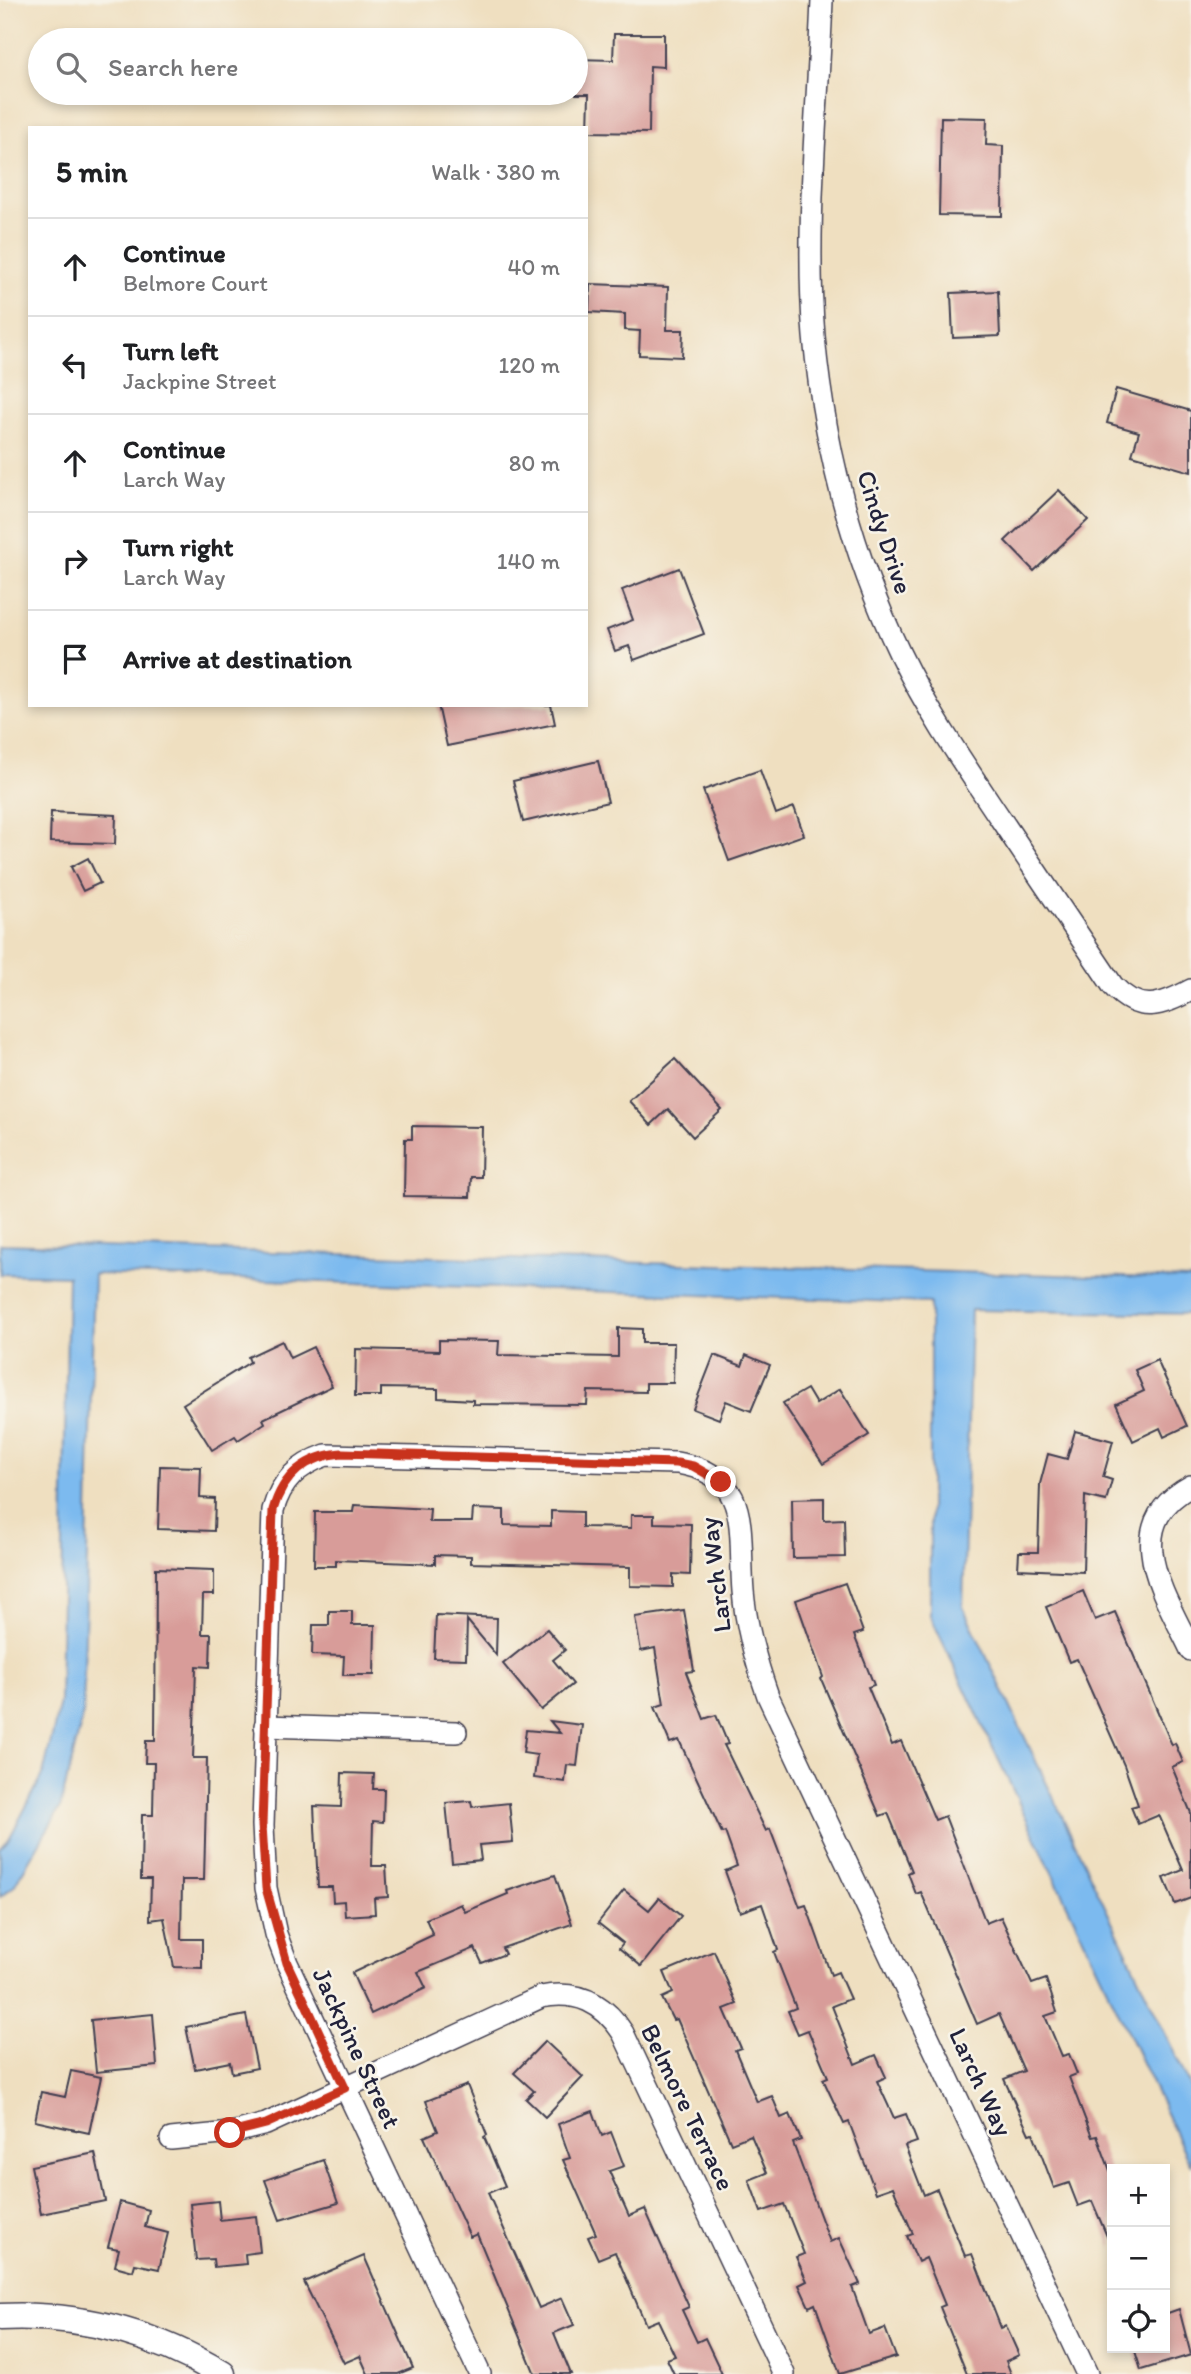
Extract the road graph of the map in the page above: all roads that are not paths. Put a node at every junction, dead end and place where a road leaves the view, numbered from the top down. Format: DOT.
graph roads {
  1 [pos="822,0"];
  2 [pos="1191,990"];
  3 [pos="1191,1486"];
  4 [pos="1191,1650"];
  5 [pos="265,1726"];
  6 [pos="456,1732"];
  7 [pos="345,2088"];
  8 [pos="171,2139"];
  9 [pos="0,2317"];
  10 [pos="222,2374"];
  11 [pos="480,2374"];
  12 [pos="784,2374"];
  13 [pos="1087,2374"];
  1 -- 2 [label="street, Cindy Drive"];
  3 -- 4 [label="street"];
  5 -- 6 [label="street"];
  5 -- 7 [label="street, Jackpine Street"];
  5 -- 13 [label="street, Larch Way"];
  7 -- 8 [label="street, Belmore Terrace"];
  7 -- 11 [label="street, Jackpine Street"];
  7 -- 12 [label="street, Belmore Terrace"];
  9 -- 10 [label="street"];
}
